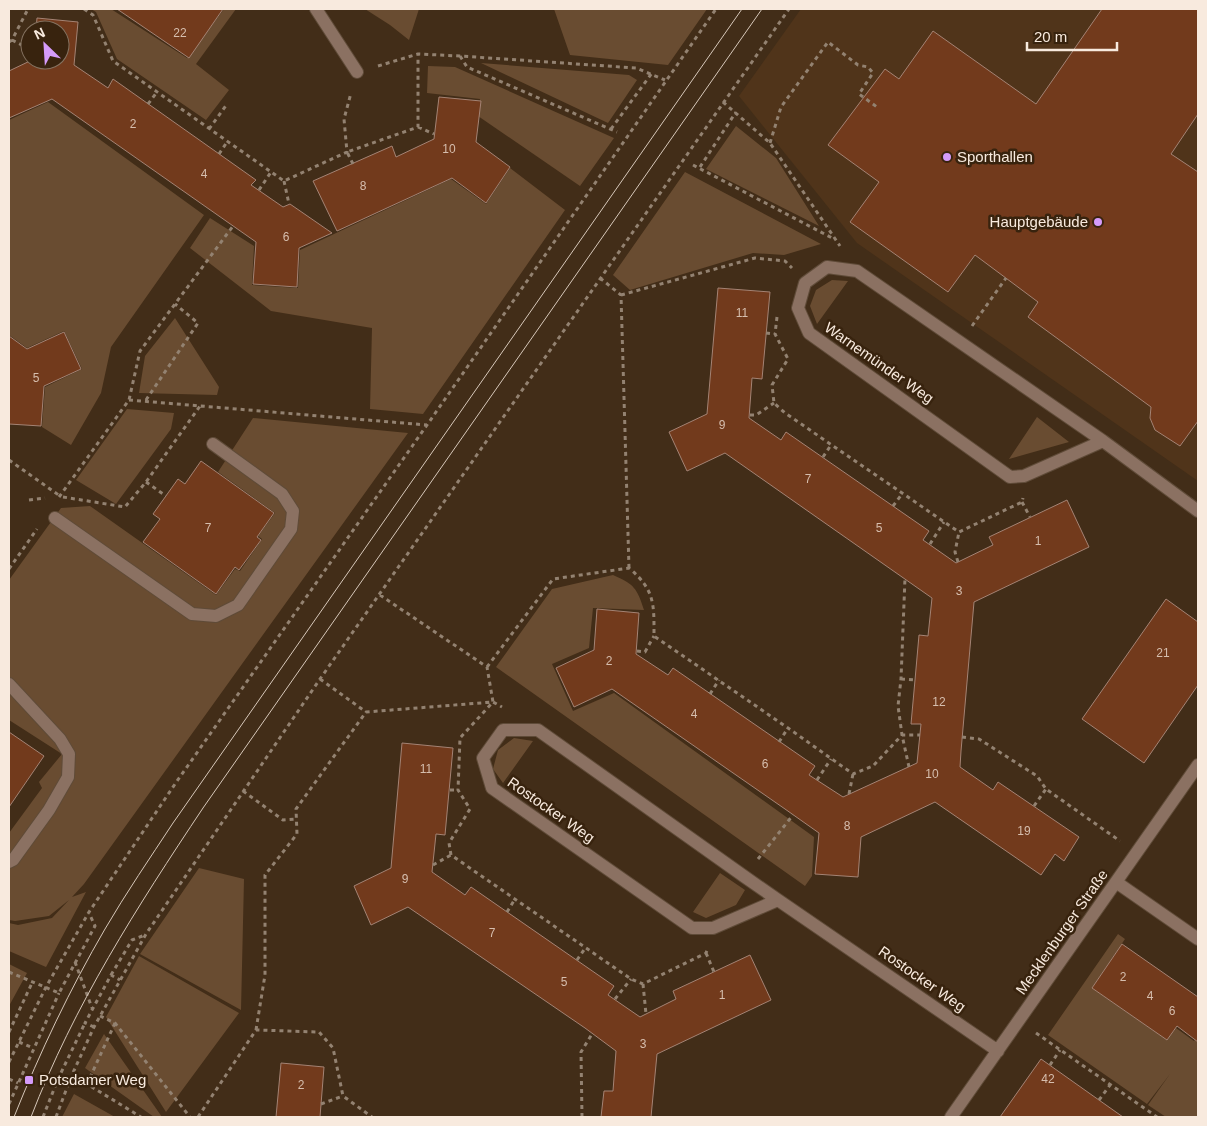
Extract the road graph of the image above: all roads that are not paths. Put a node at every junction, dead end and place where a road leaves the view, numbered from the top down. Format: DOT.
graph roads {
  1 [pos="316,9"];
  2 [pos="357,72"];
  3 [pos="1103,441"];
  4 [pos="213,444"];
  5 [pos="1198,510"];
  6 [pos="55,518"];
  7 [pos="9,684"];
  8 [pos="1198,764"];
  9 [pos="9,862"];
  10 [pos="1116,882"];
  11 [pos="778,900"];
  12 [pos="1198,939"];
  13 [pos="998,1051"];
  14 [pos="951,1117"];
  1 -- 2 [label="street"];
  3 -- 3 [label="street, Warnemünder Weg"];
  3 -- 5 [label="street"];
  4 -- 6 [label="street"];
  7 -- 9 [label="street"];
  8 -- 10 [label="street, Mecklenburger Straße"];
  10 -- 12 [label="street"];
  10 -- 13 [label="street, Mecklenburger Straße"];
  11 -- 11 [label="street, Rostocker Weg"];
  11 -- 13 [label="street, Rostocker Weg"];
  13 -- 14 [label="street, Mecklenburger Straße"];
}
